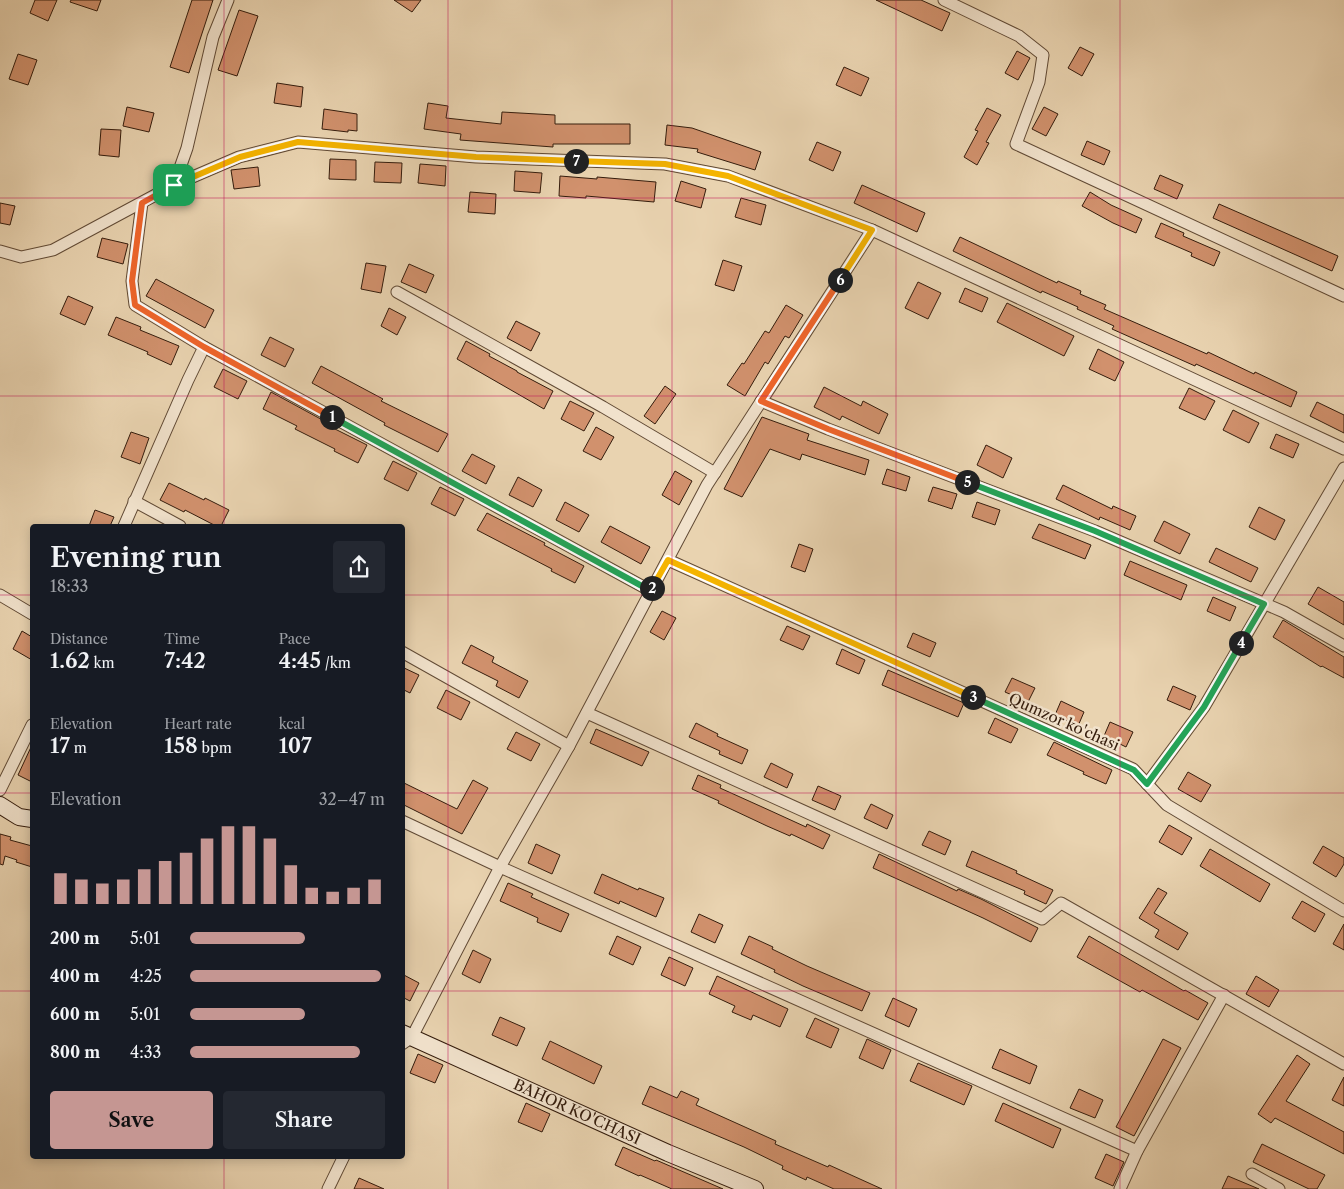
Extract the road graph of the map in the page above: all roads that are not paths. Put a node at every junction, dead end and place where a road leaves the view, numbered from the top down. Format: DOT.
graph roads {
  1 [pos="228,0"];
  2 [pos="944,0"];
  3 [pos="174,185"];
  4 [pos="142,203"];
  5 [pos="872,230"];
  6 [pos="0,250"];
  7 [pos="397,292"];
  8 [pos="1344,296"];
  9 [pos="204,347"];
  10 [pos="761,401"];
  11 [pos="1344,448"];
  12 [pos="1344,468"];
  13 [pos="715,473"];
  14 [pos="1340,484"];
  15 [pos="134,501"];
  16 [pos="125,524"];
  17 [pos="176,524"];
  18 [pos="668,560"];
  19 [pos="651,591"];
  20 [pos="0,595"];
  21 [pos="1264,604"];
  22 [pos="30,613"];
  23 [pos="1344,646"];
  24 [pos="405,654"];
  25 [pos="587,712"];
  26 [pos="30,729"];
  27 [pos="569,746"];
  28 [pos="1147,784"];
  29 [pos="0,790"];
  30 [pos="0,805"];
  31 [pos="30,819"];
  32 [pos="405,822"];
  33 [pos="500,866"];
  34 [pos="1344,911"];
  35 [pos="1224,995"];
  36 [pos="406,1038"];
  37 [pos="1344,1064"];
  38 [pos="1137,1151"];
  39 [pos="343,1159"];
  40 [pos="1252,1174"];
  41 [pos="328,1189"];
  42 [pos="755,1189"];
  43 [pos="1120,1189"];
  44 [pos="1279,1189"];
  1 -- 3 [label="street"];
  2 -- 8 [label="street"];
  3 -- 4 [label="street"];
  3 -- 5 [label="street"];
  4 -- 6 [label="street"];
  4 -- 9 [label="street"];
  5 -- 10 [label="street"];
  5 -- 11 [label="street"];
  7 -- 13 [label="street"];
  9 -- 15 [label="street"];
  9 -- 19 [label="street"];
  10 -- 13 [label="street"];
  10 -- 21 [label="street"];
  12 -- 14 [label="street"];
  13 -- 18 [label="street"];
  14 -- 21 [label="street"];
  15 -- 16 [label="street"];
  15 -- 17 [label="street"];
  18 -- 19 [label="street"];
  18 -- 28 [label="street, Qumzor ko'chasi"];
  19 -- 25 [label="street"];
  20 -- 22 [label="street"];
  21 -- 23 [label="street"];
  21 -- 28 [label="street"];
  24 -- 27 [label="street"];
  25 -- 27 [label="street"];
  25 -- 35 [label="street"];
  26 -- 29 [label="street"];
  27 -- 33 [label="street"];
  28 -- 34 [label="street, Qumzor ko'chasi"];
  30 -- 31 [label="street"];
  32 -- 33 [label="street"];
  33 -- 36 [label="street"];
  33 -- 38 [label="street"];
  35 -- 37 [label="street"];
  35 -- 38 [label="street"];
  36 -- 42 [label="street, BAHOR KO'CHASI"];
  38 -- 43 [label="street"];
  39 -- 41 [label="street"];
  40 -- 44 [label="street"];
}
